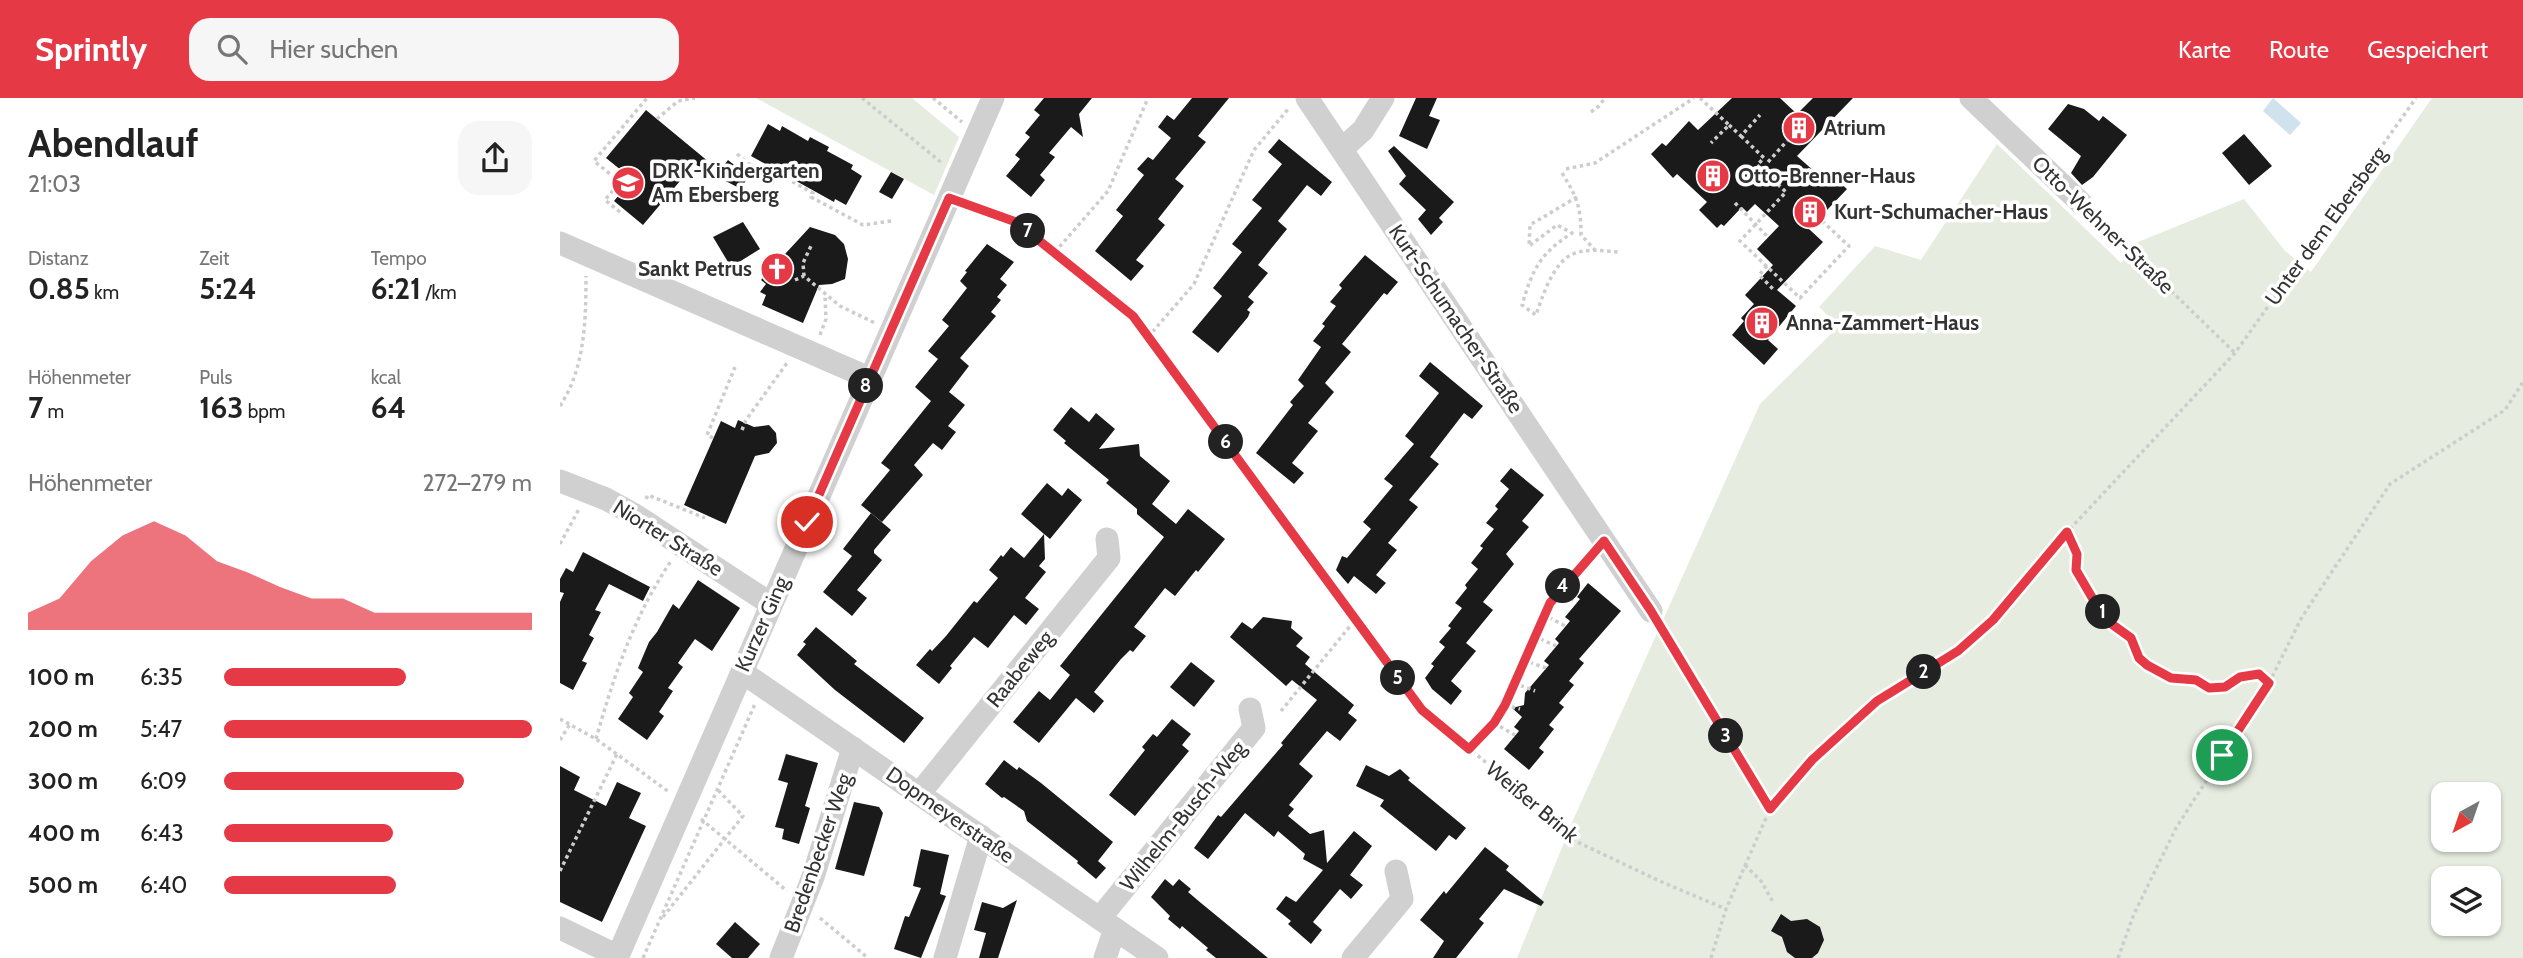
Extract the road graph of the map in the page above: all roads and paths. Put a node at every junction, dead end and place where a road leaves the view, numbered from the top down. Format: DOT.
graph roads {
  1 [pos="647,98"];
  2 [pos="686,98"];
  3 [pos="695,98"];
  4 [pos="933,98"];
  5 [pos="993,98"];
  6 [pos="1148,98"];
  7 [pos="1383,98"];
  8 [pos="1605,98"];
  9 [pos="1694,98"];
  10 [pos="1700,98"];
  11 [pos="1971,98"];
  12 [pos="2416,98"];
  13 [pos="865,99"];
  14 [pos="1302,99"];
  15 [pos="1591,112"];
  16 [pos="1760,115"];
  17 [pos="657,119"];
  18 [pos="1729,125"];
  19 [pos="966,126"];
  20 [pos="1741,136"];
  21 [pos="1787,141"];
  22 [pos="1711,143"];
  23 [pos="1342,149"];
  24 [pos="737,154"];
  25 [pos="1764,158"];
  26 [pos="958,176"];
  27 [pos="1577,197"];
  28 [pos="949,198"];
  29 [pos="1735,203"];
  30 [pos="2081,203"];
  31 [pos="620,212"];
  32 [pos="1819,218"];
  33 [pos="891,222"];
  34 [pos="1755,224"];
  35 [pos="1768,237"];
  36 [pos="560,243"];
  37 [pos="811,246"];
  38 [pos="1595,250"];
  39 [pos="1055,252"];
  40 [pos="1618,252"];
  41 [pos="1767,266"];
  42 [pos="586,272"];
  43 [pos="804,276"];
  44 [pos="794,280"];
  45 [pos="1773,289"];
  46 [pos="825,297"];
  47 [pos="879,325"];
  48 [pos="1148,337"];
  49 [pos="817,342"];
  50 [pos="2235,353"];
  51 [pos="788,361"];
  52 [pos="735,367"];
  53 [pos="869,378"];
  54 [pos="2523,382"];
  55 [pos="560,406"];
  56 [pos="742,430"];
  57 [pos="713,438"];
  58 [pos="560,481"];
  59 [pos="585,491"];
  60 [pos="635,515"];
  61 [pos="705,518"];
  62 [pos="2067,532"];
  63 [pos="1107,539"];
  64 [pos="1604,541"];
  65 [pos="560,544"];
  66 [pos="681,545"];
  67 [pos="1558,592"];
  68 [pos="1577,602"];
  69 [pos="771,604"];
  70 [pos="1651,611"];
  71 [pos="1543,614"];
  72 [pos="1355,620"];
  73 [pos="1565,626"];
  74 [pos="1534,636"];
  75 [pos="1556,646"];
  76 [pos="1523,660"];
  77 [pos="1546,668"];
  78 [pos="742,672"];
  79 [pos="1514,683"];
  80 [pos="2269,683"];
  81 [pos="763,686"];
  82 [pos="1535,691"];
  83 [pos="1505,705"];
  84 [pos="1250,709"];
  85 [pos="1520,709"];
  86 [pos="1281,711"];
  87 [pos="560,719"];
  88 [pos="1494,723"];
  89 [pos="570,724"];
  90 [pos="1515,735"];
  91 [pos="596,739"];
  92 [pos="560,740"];
  93 [pos="853,748"];
  94 [pos="1469,749"];
  95 [pos="617,754"];
  96 [pos="662,786"];
  97 [pos="717,789"];
  98 [pos="919,794"];
  99 [pos="1770,809"];
  100 [pos="981,836"];
  101 [pos="1745,865"];
  102 [pos="560,871"];
  103 [pos="1396,871"];
  104 [pos="1773,902"];
  105 [pos="1726,909"];
  106 [pos="659,921"];
  107 [pos="1107,924"];
  108 [pos="560,928"];
  109 [pos="617,957"];
  110 [pos="643,958"];
  111 [pos="781,958"];
  112 [pos="945,958"];
  113 [pos="1105,958"];
  114 [pos="1157,958"];
  115 [pos="1353,958"];
  116 [pos="1711,958"];
  117 [pos="2118,958"];
  1 -- 31 [label="path"];
  2 -- 3 [label="path"];
  2 -- 17 [label="path"];
  4 -- 19 [label="path"];
  5 -- 26 [label="street, Kurzer Ging"];
  6 -- 39 [label="path"];
  7 -- 23 [label="street"];
  8 -- 15 [label="path"];
  9 -- 27 [label="path"];
  10 -- 18 [label="path"];
  11 -- 30 [label="street, Otto-Wehner-Straße"];
  12 -- 50 [label="path, Unter dem Ebersberg"];
  13 -- 26 [label="path"];
  14 -- 23 [label="street, Kurt-Schumacher-Straße"];
  14 -- 48 [label="path"];
  16 -- 20 [label="path"];
  18 -- 20 [label="path"];
  18 -- 22 [label="path"];
  20 -- 25 [label="path"];
  21 -- 25 [label="path"];
  23 -- 64 [label="street, Kurt-Schumacher-Straße"];
  24 -- 33 [label="path"];
  25 -- 34 [label="path"];
  26 -- 28 [label="street, Kurzer Ging"];
  27 -- 38 [label="path"];
  27 -- 38 [label="path"];
  28 -- 39 [label="path, Weißer Brink"];
  28 -- 53 [label="street, Kurzer Ging"];
  29 -- 34 [label="path"];
  30 -- 50 [label="path, Otto-Wehner-Straße"];
  32 -- 41 [label="path"];
  34 -- 35 [label="path"];
  34 -- 41 [label="path"];
  36 -- 53 [label="street"];
  37 -- 43 [label="path"];
  38 -- 40 [label="path"];
  39 -- 48 [label="path, Weißer Brink"];
  41 -- 45 [label="path"];
  42 -- 55 [label="path"];
  43 -- 44 [label="path"];
  43 -- 46 [label="path"];
  46 -- 47 [label="path"];
  46 -- 49 [label="path"];
  48 -- 72 [label="path, Weißer Brink"];
  50 -- 62 [label="path, Unter dem Ebersberg"];
  51 -- 56 [label="path"];
  52 -- 57 [label="path"];
  53 -- 69 [label="street, Kurzer Ging"];
  54 -- 80 [label="path"];
  58 -- 59 [label="street, Niorter Straße"];
  59 -- 60 [label="street, Niorter Straße"];
  59 -- 65 [label="path"];
  60 -- 61 [label="path"];
  60 -- 66 [label="street, Niorter Straße"];
  62 -- 80 [label="path"];
  62 -- 99 [label="path, Unter dem Ebersberg"];
  63 -- 98 [label="street, Raabeweg"];
  64 -- 67 [label="path"];
  64 -- 70 [label="street, Kurt-Schumacher-Straße"];
  66 -- 69 [label="street, Niorter Straße"];
  66 -- 91 [label="path"];
  67 -- 68 [label="path"];
  67 -- 71 [label="path"];
  69 -- 78 [label="street, Kurzer Ging"];
  70 -- 99 [label="path"];
  71 -- 73 [label="path"];
  71 -- 74 [label="path"];
  72 -- 86 [label="path"];
  72 -- 94 [label="path, Weißer Brink"];
  74 -- 75 [label="path"];
  74 -- 76 [label="path"];
  76 -- 77 [label="path"];
  76 -- 79 [label="path"];
  78 -- 81 [label="street, Dopmeyerstraße"];
  78 -- 109 [label="street, Kurzer Ging"];
  79 -- 82 [label="path"];
  79 -- 83 [label="path"];
  80 -- 117 [label="path"];
  81 -- 93 [label="street, Dopmeyerstraße"];
  81 -- 97 [label="path"];
  83 -- 85 [label="path"];
  83 -- 88 [label="path"];
  84 -- 107 [label="street, Wilhelm-Busch-Weg"];
  87 -- 89 [label="path"];
  88 -- 90 [label="path"];
  88 -- 94 [label="path"];
  89 -- 91 [label="path"];
  89 -- 92 [label="path"];
  91 -- 95 [label="path"];
  93 -- 98 [label="street, Dopmeyerstraße"];
  93 -- 111 [label="street, Bredenbecker Weg"];
  94 -- 105 [label="path, Weißer Brink"];
  95 -- 96 [label="path"];
  95 -- 102 [label="path"];
  97 -- 106 [label="path"];
  97 -- 106 [label="path"];
  98 -- 100 [label="street, Dopmeyerstraße"];
  99 -- 101 [label="path, Unter dem Ebersberg"];
  100 -- 107 [label="street, Dopmeyerstraße"];
  100 -- 112 [label="street"];
  101 -- 104 [label="path"];
  101 -- 105 [label="path, Unter dem Ebersberg"];
  103 -- 115 [label="street"];
  105 -- 116 [label="path, Unter dem Ebersberg"];
  106 -- 110 [label="path"];
  107 -- 113 [label="street"];
  107 -- 114 [label="street, Dopmeyerstraße"];
  108 -- 109 [label="street"];
}
